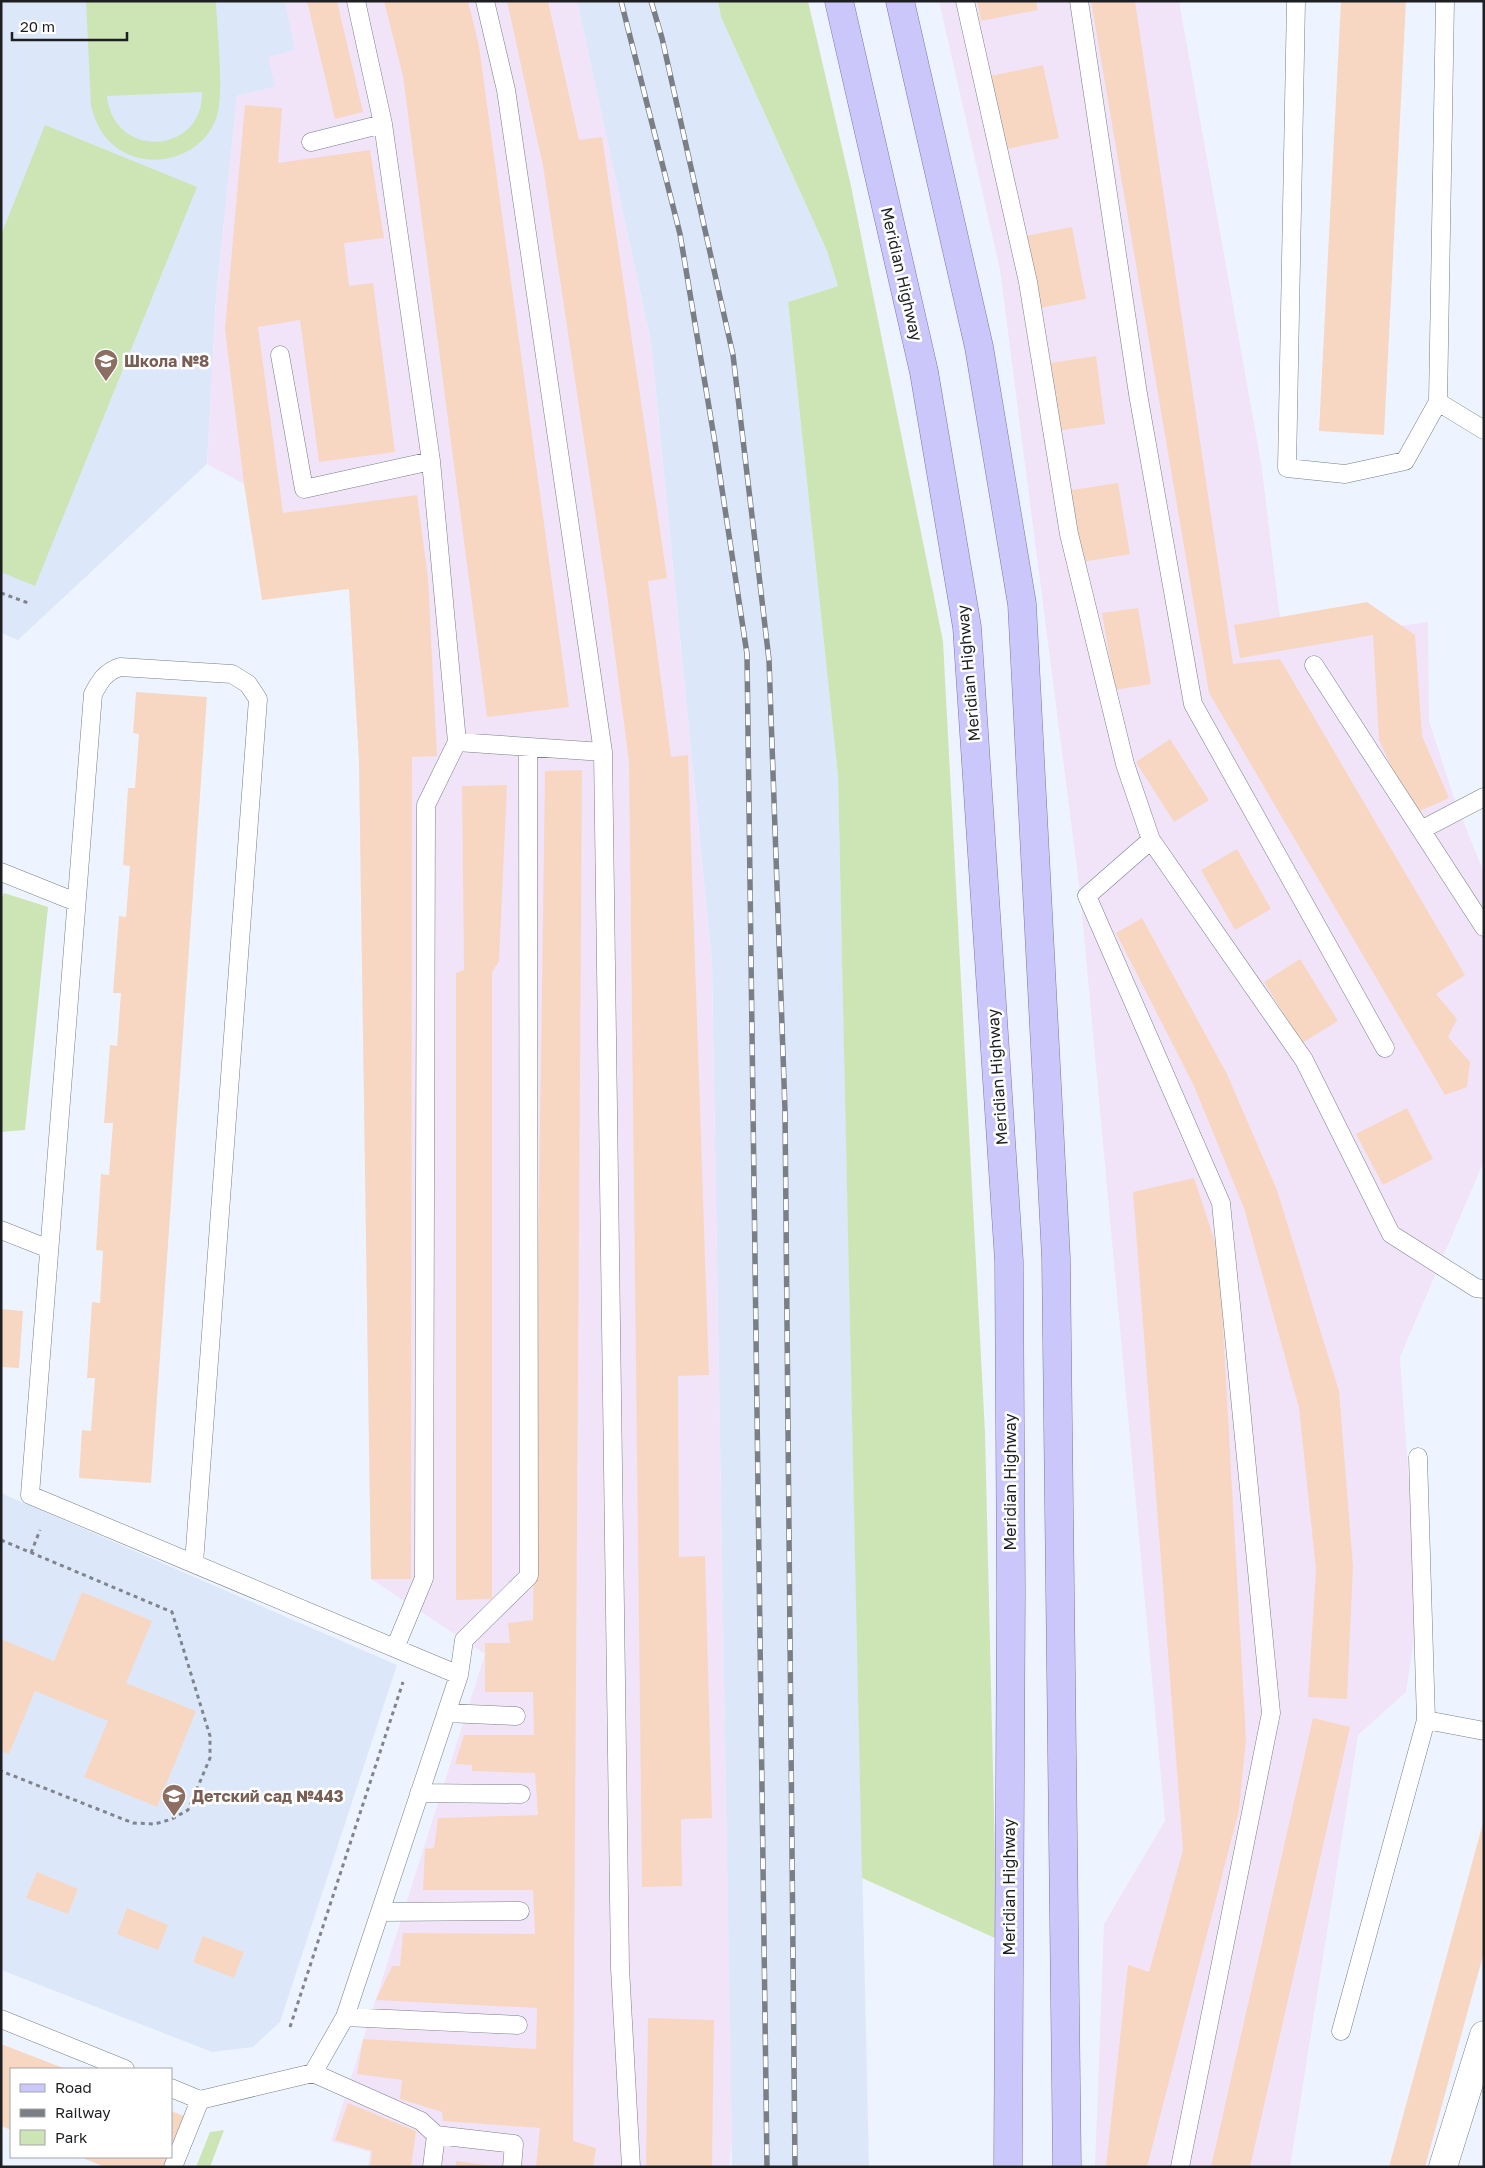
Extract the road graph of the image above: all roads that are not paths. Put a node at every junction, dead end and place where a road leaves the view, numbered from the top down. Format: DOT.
graph roads {
  1 [pos="356,1"];
  2 [pos="485,1"];
  3 [pos="839,1"];
  4 [pos="900,1"];
  5 [pos="965,1"];
  6 [pos="1079,1"];
  7 [pos="1296,1"];
  8 [pos="1445,1"];
  9 [pos="383,124"];
  10 [pos="311,142"];
  11 [pos="280,356"];
  12 [pos="1438,402"];
  13 [pos="1484,430"];
  14 [pos="431,461"];
  15 [pos="1314,664"];
  16 [pos="457,742"];
  17 [pos="528,747"];
  18 [pos="603,752"];
  19 [pos="1484,797"];
  20 [pos="1421,830"];
  21 [pos="1151,840"];
  22 [pos="1,872"];
  23 [pos="76,902"];
  24 [pos="1484,928"];
  25 [pos="1385,1048"];
  26 [pos="1,1230"];
  27 [pos="49,1249"];
  28 [pos="1484,1289"];
  29 [pos="1418,1457"];
  30 [pos="194,1563"];
  31 [pos="396,1648"];
  32 [pos="459,1675"];
  33 [pos="446,1713"];
  34 [pos="516,1716"];
  35 [pos="1426,1720"];
  36 [pos="1484,1731"];
  37 [pos="420,1793"];
  38 [pos="521,1794"];
  39 [pos="520,1911"];
  40 [pos="380,1912"];
  41 [pos="345,2017"];
  42 [pos="1,2019"];
  43 [pos="518,2025"];
  44 [pos="1341,2032"];
  45 [pos="1484,2035"];
  46 [pos="123,2068"];
  47 [pos="313,2073"];
  48 [pos="172,2088"];
  49 [pos="200,2100"];
  50 [pos="436,2135"];
  51 [pos="174,2167"];
  52 [pos="432,2167"];
  53 [pos="512,2167"];
  54 [pos="631,2167"];
  55 [pos="1008,2167"];
  56 [pos="1067,2167"];
  57 [pos="1180,2167"];
  58 [pos="1442,2167"];
  1 -- 9 [label="lane"];
  2 -- 18 [label="lane"];
  3 -- 55 [label="main road, Meridian Highway"];
  4 -- 56 [label="main road"];
  5 -- 21 [label="lane"];
  6 -- 25 [label="lane"];
  7 -- 12 [label="lane"];
  8 -- 12 [label="lane"];
  9 -- 10 [label="lane"];
  9 -- 14 [label="lane"];
  11 -- 14 [label="lane"];
  12 -- 13 [label="lane"];
  14 -- 16 [label="lane"];
  15 -- 20 [label="lane"];
  16 -- 17 [label="lane"];
  16 -- 31 [label="lane"];
  17 -- 18 [label="lane"];
  17 -- 32 [label="lane"];
  18 -- 54 [label="lane"];
  19 -- 20 [label="lane"];
  20 -- 24 [label="lane"];
  21 -- 28 [label="lane"];
  21 -- 57 [label="lane"];
  22 -- 23 [label="lane"];
  23 -- 27 [label="lane"];
  23 -- 30 [label="lane"];
  26 -- 27 [label="lane"];
  27 -- 30 [label="lane"];
  29 -- 35 [label="lane"];
  30 -- 31 [label="lane"];
  31 -- 32 [label="lane"];
  32 -- 33 [label="lane"];
  33 -- 34 [label="lane"];
  33 -- 37 [label="lane"];
  35 -- 36 [label="lane"];
  35 -- 44 [label="lane"];
  37 -- 38 [label="lane"];
  37 -- 40 [label="lane"];
  39 -- 40 [label="lane"];
  40 -- 41 [label="lane"];
  41 -- 43 [label="lane"];
  41 -- 47 [label="lane"];
  42 -- 46 [label="lane"];
  45 -- 58 [label="street"];
  47 -- 49 [label="lane"];
  47 -- 50 [label="lane"];
  48 -- 49 [label="lane"];
  49 -- 51 [label="lane"];
  50 -- 52 [label="lane"];
  50 -- 53 [label="lane"];
}
